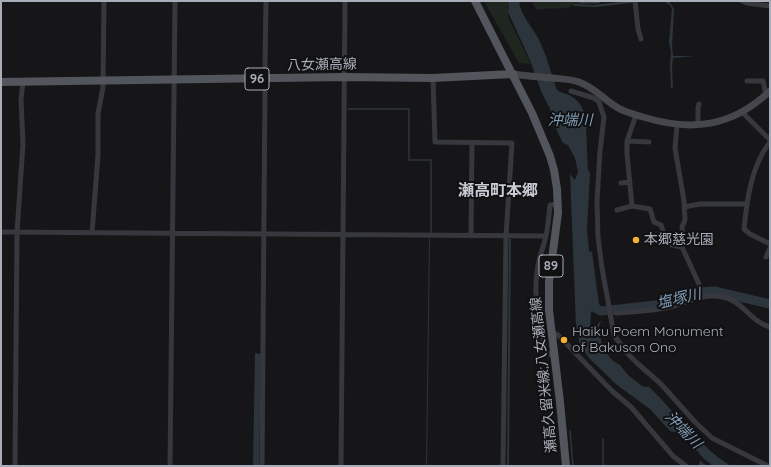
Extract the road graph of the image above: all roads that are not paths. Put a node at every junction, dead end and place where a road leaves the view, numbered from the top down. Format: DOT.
graph roads {
  1 [pos="104,1"];
  2 [pos="175,1"];
  3 [pos="266,1"];
  4 [pos="345,1"];
  5 [pos="475,1"];
  6 [pos="581,1"];
  7 [pos="598,1"];
  8 [pos="634,1"];
  9 [pos="742,1"];
  10 [pos="770,6"];
  11 [pos="641,39"];
  12 [pos="512,74"];
  13 [pos="344,77"];
  14 [pos="266,78"];
  15 [pos="433,78"];
  16 [pos="103,80"];
  17 [pos="175,80"];
  18 [pos="747,81"];
  19 [pos="1,82"];
  20 [pos="23,82"];
  21 [pos="571,91"];
  22 [pos="768,93"];
  23 [pos="600,94"];
  24 [pos="699,104"];
  25 [pos="602,109"];
  26 [pos="743,113"];
  27 [pos="636,115"];
  28 [pos="677,125"];
  29 [pos="698,125"];
  30 [pos="627,141"];
  31 [pos="770,141"];
  32 [pos="472,142"];
  33 [pos="649,142"];
  34 [pos="621,182"];
  35 [pos="630,182"];
  36 [pos="558,204"];
  37 [pos="747,204"];
  38 [pos="632,206"];
  39 [pos="684,207"];
  40 [pos="617,210"];
  41 [pos="1,232"];
  42 [pos="17,232"];
  43 [pos="92,233"];
  44 [pos="174,234"];
  45 [pos="264,234"];
  46 [pos="344,235"];
  47 [pos="471,236"];
  48 [pos="506,236"];
  49 [pos="546,236"];
  50 [pos="770,244"];
  51 [pos="682,247"];
  52 [pos="770,248"];
  53 [pos="766,257"];
  54 [pos="703,296"];
  55 [pos="616,314"];
  56 [pos="770,327"];
  57 [pos="551,332"];
  58 [pos="554,357"];
  59 [pos="15,466"];
  60 [pos="170,466"];
  61 [pos="262,466"];
  62 [pos="341,466"];
  63 [pos="503,466"];
  64 [pos="566,466"];
  65 [pos="686,466"];
  66 [pos="768,466"];
  1 -- 16 [label="street"];
  2 -- 17 [label="street"];
  3 -- 14 [label="street"];
  4 -- 13 [label="street"];
  5 -- 12 [label="main road"];
  6 -- 7 [label="street"];
  8 -- 11 [label="street"];
  9 -- 10 [label="street"];
  12 -- 15 [label="main road, 八女瀬高線 / 96"];
  12 -- 23 [label="main road"];
  12 -- 36 [label="main road, 瀬高久留米線;八女瀬高線 / 89"];
  13 -- 14 [label="main road, 八女瀬高線 / 96"];
  13 -- 15 [label="main road, 八女瀬高線 / 96"];
  13 -- 46 [label="street"];
  14 -- 17 [label="main road, 八女瀬高線 / 96"];
  14 -- 45 [label="street"];
  15 -- 32 [label="street"];
  16 -- 17 [label="main road, 八女瀬高線 / 96"];
  16 -- 20 [label="main road, 八女瀬高線 / 96"];
  16 -- 43 [label="street"];
  17 -- 44 [label="street"];
  18 -- 22 [label="street"];
  19 -- 20 [label="main road, 八女瀬高線 / 96"];
  20 -- 42 [label="street"];
  21 -- 25 [label="street"];
  22 -- 26 [label="main road"];
  23 -- 25 [label="street"];
  23 -- 27 [label="main road"];
  24 -- 29 [label="street"];
  25 -- 66 [label="street"];
  26 -- 29 [label="main road"];
  26 -- 31 [label="street"];
  27 -- 28 [label="main road"];
  27 -- 30 [label="street"];
  28 -- 29 [label="main road"];
  28 -- 39 [label="street"];
  30 -- 33 [label="street"];
  30 -- 35 [label="street"];
  31 -- 37 [label="street"];
  32 -- 47 [label="street"];
  32 -- 48 [label="street"];
  34 -- 35 [label="street"];
  35 -- 38 [label="street"];
  36 -- 49 [label="street"];
  36 -- 57 [label="main road, 瀬高久留米線;八女瀬高線 / 89"];
  37 -- 39 [label="street"];
  37 -- 50 [label="street"];
  38 -- 40 [label="street"];
  38 -- 51 [label="street"];
  39 -- 51 [label="street"];
  41 -- 42 [label="street"];
  42 -- 43 [label="street"];
  42 -- 59 [label="street"];
  43 -- 44 [label="street"];
  44 -- 45 [label="street"];
  44 -- 60 [label="street"];
  45 -- 46 [label="street"];
  45 -- 61 [label="street"];
  46 -- 47 [label="street"];
  46 -- 62 [label="street"];
  47 -- 48 [label="street"];
  48 -- 49 [label="street"];
  48 -- 63 [label="street"];
  49 -- 58 [label="street"];
  51 -- 54 [label="street"];
  52 -- 53 [label="street"];
  54 -- 55 [label="street"];
  54 -- 56 [label="street"];
  57 -- 58 [label="main road, 瀬高久留米線;八女瀬高線 / 89"];
  57 -- 65 [label="street"];
  58 -- 64 [label="main road, 瀬高久留米線;八女瀬高線 / 89"];
}
